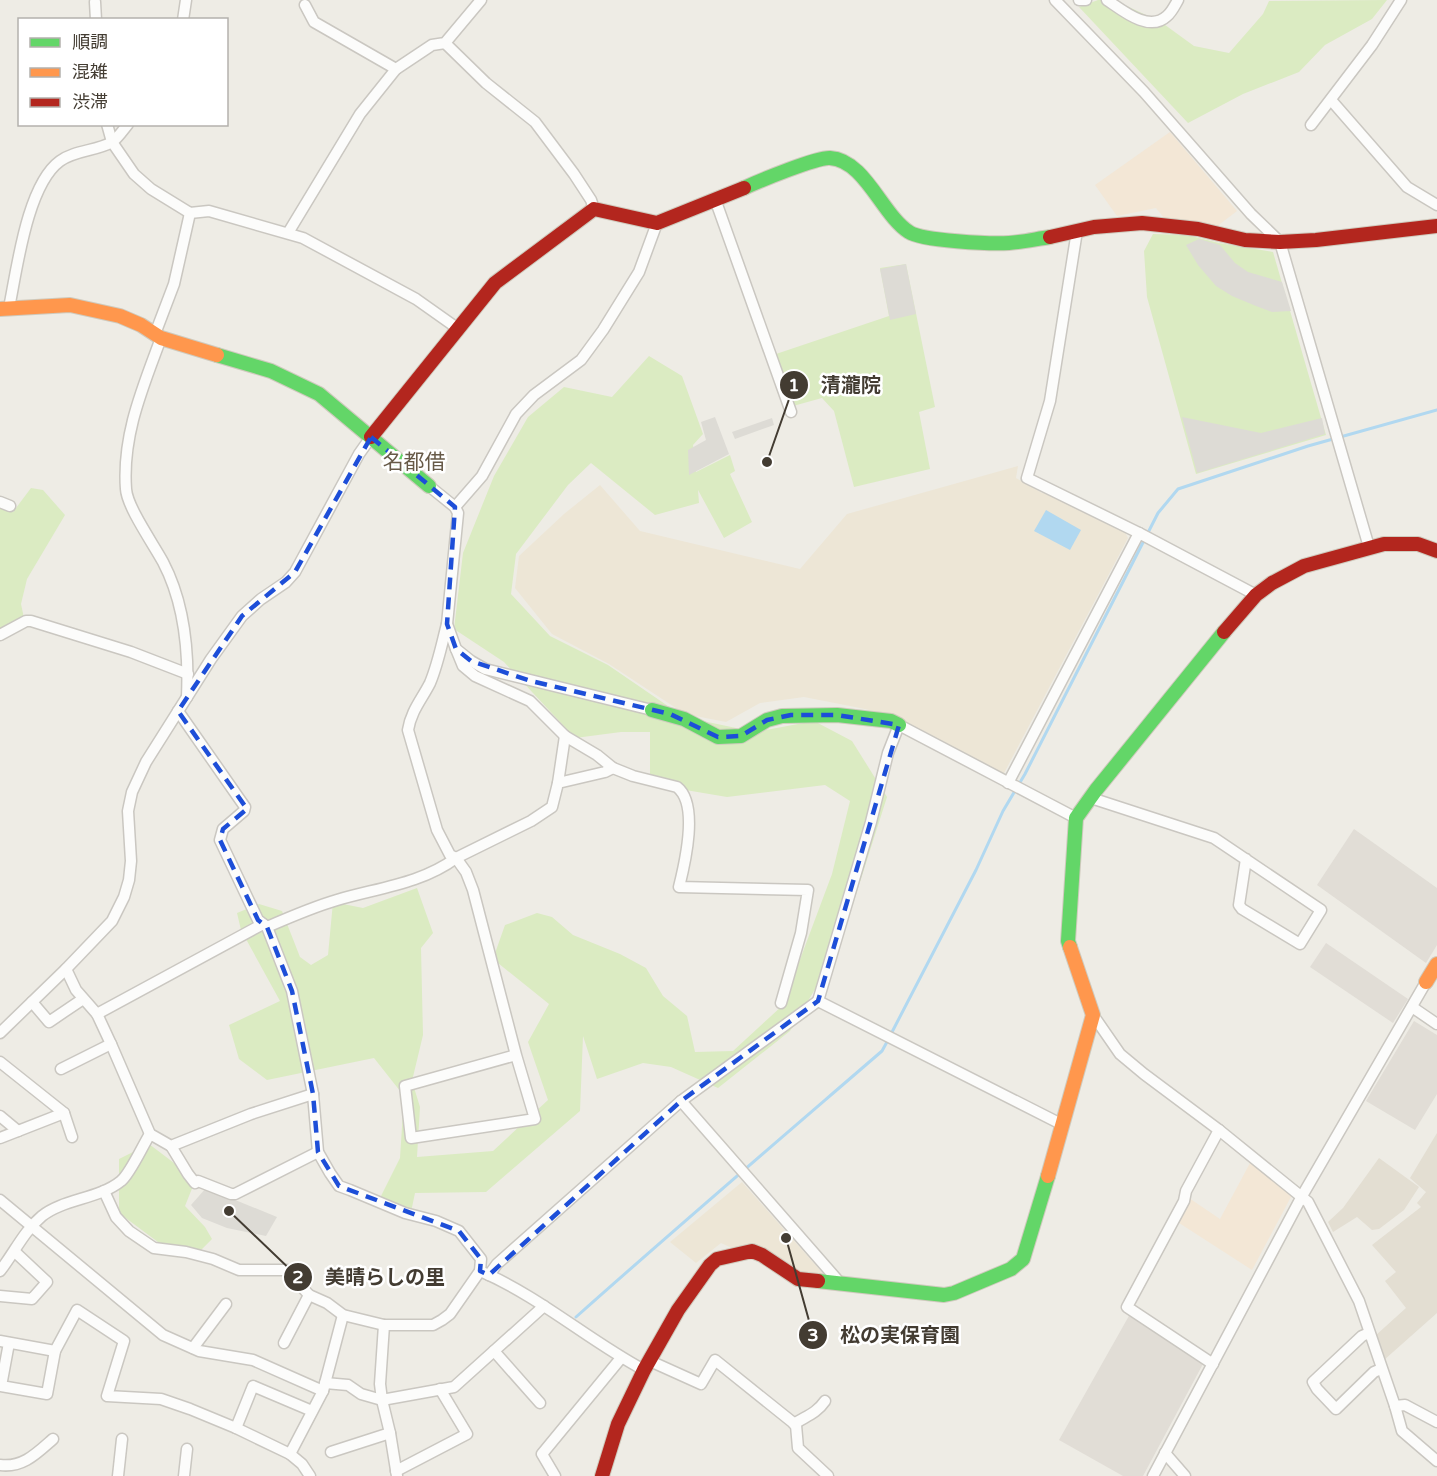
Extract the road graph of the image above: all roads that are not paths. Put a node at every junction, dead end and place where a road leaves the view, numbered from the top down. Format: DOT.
graph roads {
  1 [pos="186,0"];
  2 [pos="481,0"];
  3 [pos="1055,0"];
  4 [pos="1074,0"];
  5 [pos="1079,0"];
  6 [pos="1086,0"];
  7 [pos="1107,0"];
  8 [pos="1178,0"];
  9 [pos="1401,0"];
  10 [pos="95,2"];
  11 [pos="305,5"];
  12 [pos="1067,11"];
  13 [pos="96,18"];
  14 [pos="183,18"];
  15 [pos="445,43"];
  16 [pos="396,69"];
  17 [pos="1331,100"];
  18 [pos="1311,125"];
  19 [pos="108,126"];
  20 [pos="126,126"];
  21 [pos="112,142"];
  22 [pos="715,199"];
  23 [pos="1437,205"];
  24 [pos="594,209"];
  25 [pos="190,213"];
  26 [pos="657,223"];
  27 [pos="1437,226"];
  28 [pos="1077,231"];
  29 [pos="288,233"];
  30 [pos="1280,242"];
  31 [pos="4,308"];
  32 [pos="458,328"];
  33 [pos="158,336"];
  34 [pos="791,412"];
  35 [pos="371,437"];
  36 [pos="429,486"];
  37 [pos="455,507"];
  38 [pos="1141,534"];
  39 [pos="1368,547"];
  40 [pos="1437,551"];
  41 [pos="1256,595"];
  42 [pos="447,624"];
  43 [pos="0,635"];
  44 [pos="456,649"];
  45 [pos="188,674"];
  46 [pos="187,697"];
  47 [pos="652,710"];
  48 [pos="178,711"];
  49 [pos="899,725"];
  50 [pos="565,736"];
  51 [pos="613,768"];
  52 [pos="558,783"];
  53 [pos="1010,784"];
  54 [pos="1090,798"];
  55 [pos="1076,818"];
  56 [pos="456,858"];
  57 [pos="1246,859"];
  58 [pos="265,926"];
  59 [pos="1437,964"];
  60 [pos="66,969"];
  61 [pos="1426,982"];
  62 [pos="83,999"];
  63 [pos="818,1001"];
  64 [pos="32,1002"];
  65 [pos="781,1003"];
  66 [pos="1412,1007"];
  67 [pos="97,1014"];
  68 [pos="1093,1015"];
  69 [pos="1437,1024"];
  70 [pos="0,1033"];
  71 [pos="111,1044"];
  72 [pos="516,1055"];
  73 [pos="0,1062"];
  74 [pos="61,1069"];
  75 [pos="313,1094"];
  76 [pos="681,1101"];
  77 [pos="64,1113"];
  78 [pos="0,1116"];
  79 [pos="1061,1124"];
  80 [pos="1219,1130"];
  81 [pos="18,1131"];
  82 [pos="150,1134"];
  83 [pos="72,1137"];
  84 [pos="0,1138"];
  85 [pos="171,1146"];
  86 [pos="318,1152"];
  87 [pos="104,1191"];
  88 [pos="1302,1196"];
  89 [pos="0,1200"];
  90 [pos="31,1227"];
  91 [pos="15,1252"];
  92 [pos="0,1271"];
  93 [pos="484,1273"];
  94 [pos="842,1285"];
  95 [pos="309,1295"];
  96 [pos="0,1296"];
  97 [pos="226,1304"];
  98 [pos="544,1306"];
  99 [pos="343,1315"];
  100 [pos="384,1325"];
  101 [pos="1369,1333"];
  102 [pos="4,1342"];
  103 [pos="284,1343"];
  104 [pos="193,1348"];
  105 [pos="55,1351"];
  106 [pos="494,1352"];
  107 [pos="621,1358"];
  108 [pos="1213,1364"];
  109 [pos="647,1366"];
  110 [pos="1381,1370"];
  111 [pos="324,1387"];
  112 [pos="440,1389"];
  113 [pos="382,1400"];
  114 [pos="825,1401"];
  115 [pos="540,1403"];
  116 [pos="1395,1406"];
  117 [pos="312,1411"];
  118 [pos="1437,1422"];
  119 [pos="794,1424"];
  120 [pos="236,1428"];
  121 [pos="390,1433"];
  122 [pos="53,1439"];
  123 [pos="122,1439"];
  124 [pos="187,1449"];
  125 [pos="331,1452"];
  126 [pos="1165,1453"];
  127 [pos="290,1454"];
  128 [pos="1437,1461"];
  129 [pos="0,1465"];
  130 [pos="397,1473"];
  131 [pos="118,1476"];
  132 [pos="184,1476"];
  133 [pos="310,1476"];
  134 [pos="555,1476"];
  135 [pos="602,1476"];
  136 [pos="828,1476"];
  137 [pos="1153,1476"];
  138 [pos="1185,1476"];
  1 -- 14 [label="street"];
  2 -- 15 [label="street"];
  3 -- 12 [label="street"];
  4 -- 12 [label="street"];
  5 -- 6 [label="street"];
  7 -- 8 [label="street"];
  9 -- 17 [label="street"];
  10 -- 13 [label="street"];
  11 -- 16 [label="street"];
  12 -- 30 [label="street"];
  15 -- 16 [label="street"];
  15 -- 24 [label="street"];
  16 -- 29 [label="street"];
  17 -- 18 [label="street"];
  17 -- 23 [label="street"];
  19 -- 21 [label="street"];
  20 -- 21 [label="street"];
  21 -- 25 [label="street"];
  21 -- 31 [label="street"];
  22 -- 26 [label="street"];
  22 -- 28 [label="street"];
  22 -- 34 [label="street"];
  24 -- 26 [label="street"];
  24 -- 32 [label="street"];
  25 -- 29 [label="street"];
  25 -- 33 [label="street"];
  26 -- 37 [label="street"];
  27 -- 30 [label="street"];
  28 -- 30 [label="street"];
  28 -- 38 [label="street"];
  29 -- 32 [label="street"];
  30 -- 39 [label="street"];
  31 -- 33 [label="street"];
  32 -- 35 [label="street"];
  33 -- 35 [label="street"];
  33 -- 45 [label="street"];
  35 -- 36 [label="street"];
  35 -- 46 [label="street"];
  36 -- 37 [label="street"];
  37 -- 42 [label="street"];
  38 -- 41 [label="street"];
  38 -- 53 [label="street"];
  39 -- 40 [label="street"];
  39 -- 41 [label="street"];
  41 -- 54 [label="street"];
  42 -- 44 [label="street"];
  42 -- 56 [label="street"];
  43 -- 45 [label="street"];
  44 -- 47 [label="street"];
  44 -- 50 [label="street"];
  45 -- 46 [label="street"];
  46 -- 48 [label="street"];
  47 -- 49 [label="street"];
  48 -- 58 [label="street"];
  48 -- 60 [label="street"];
  49 -- 53 [label="street"];
  49 -- 63 [label="street"];
  50 -- 51 [label="street"];
  50 -- 52 [label="street"];
  51 -- 52 [label="street"];
  51 -- 65 [label="street"];
  52 -- 56 [label="street"];
  53 -- 55 [label="street"];
  54 -- 55 [label="street"];
  54 -- 57 [label="street"];
  55 -- 68 [label="street"];
  56 -- 58 [label="street"];
  56 -- 72 [label="street"];
  57 -- 57 [label="street"];
  58 -- 67 [label="street"];
  58 -- 75 [label="street"];
  59 -- 61 [label="street"];
  60 -- 62 [label="street"];
  60 -- 64 [label="street"];
  61 -- 66 [label="street"];
  62 -- 64 [label="street"];
  62 -- 67 [label="street"];
  63 -- 76 [label="street"];
  63 -- 79 [label="street"];
  64 -- 70 [label="street"];
  66 -- 69 [label="street"];
  66 -- 88 [label="street"];
  67 -- 71 [label="street"];
  68 -- 79 [label="street"];
  68 -- 80 [label="street"];
  71 -- 74 [label="street"];
  71 -- 82 [label="street"];
  72 -- 72 [label="street"];
  73 -- 77 [label="street"];
  75 -- 85 [label="street"];
  75 -- 86 [label="street"];
  76 -- 93 [label="street"];
  76 -- 94 [label="street"];
  77 -- 81 [label="street"];
  77 -- 83 [label="street"];
  78 -- 81 [label="street"];
  79 -- 94 [label="street"];
  80 -- 88 [label="street"];
  80 -- 108 [label="street"];
  81 -- 84 [label="street"];
  82 -- 85 [label="street"];
  82 -- 87 [label="street"];
  85 -- 86 [label="street"];
  86 -- 93 [label="street"];
  87 -- 90 [label="street"];
  87 -- 95 [label="street"];
  88 -- 101 [label="street"];
  88 -- 108 [label="street"];
  89 -- 90 [label="street"];
  90 -- 91 [label="street"];
  90 -- 104 [label="street"];
  91 -- 92 [label="street"];
  91 -- 96 [label="street"];
  93 -- 98 [label="street"];
  93 -- 100 [label="street"];
  94 -- 109 [label="street"];
  95 -- 99 [label="street"];
  95 -- 103 [label="street"];
  97 -- 104 [label="street"];
  98 -- 106 [label="street"];
  98 -- 107 [label="street"];
  99 -- 100 [label="street"];
  99 -- 111 [label="street"];
  100 -- 113 [label="street"];
  101 -- 110 [label="street"];
  101 -- 110 [label="street"];
  102 -- 105 [label="street"];
  102 -- 105 [label="street"];
  104 -- 111 [label="street"];
  105 -- 120 [label="street"];
  106 -- 112 [label="street"];
  106 -- 115 [label="street"];
  107 -- 109 [label="street"];
  107 -- 134 [label="street"];
  108 -- 126 [label="street"];
  109 -- 119 [label="street"];
  109 -- 135 [label="street"];
  110 -- 116 [label="street"];
  111 -- 113 [label="street"];
  111 -- 117 [label="street"];
  112 -- 113 [label="street"];
  112 -- 130 [label="street"];
  113 -- 121 [label="street"];
  114 -- 119 [label="street"];
  116 -- 118 [label="street"];
  116 -- 128 [label="street"];
  117 -- 120 [label="street"];
  117 -- 127 [label="street"];
  119 -- 136 [label="street"];
  120 -- 127 [label="street"];
  121 -- 125 [label="street"];
  121 -- 130 [label="street"];
  122 -- 129 [label="street"];
  123 -- 131 [label="street"];
  124 -- 132 [label="street"];
  126 -- 137 [label="street"];
  126 -- 138 [label="street"];
  127 -- 133 [label="street"];
}
